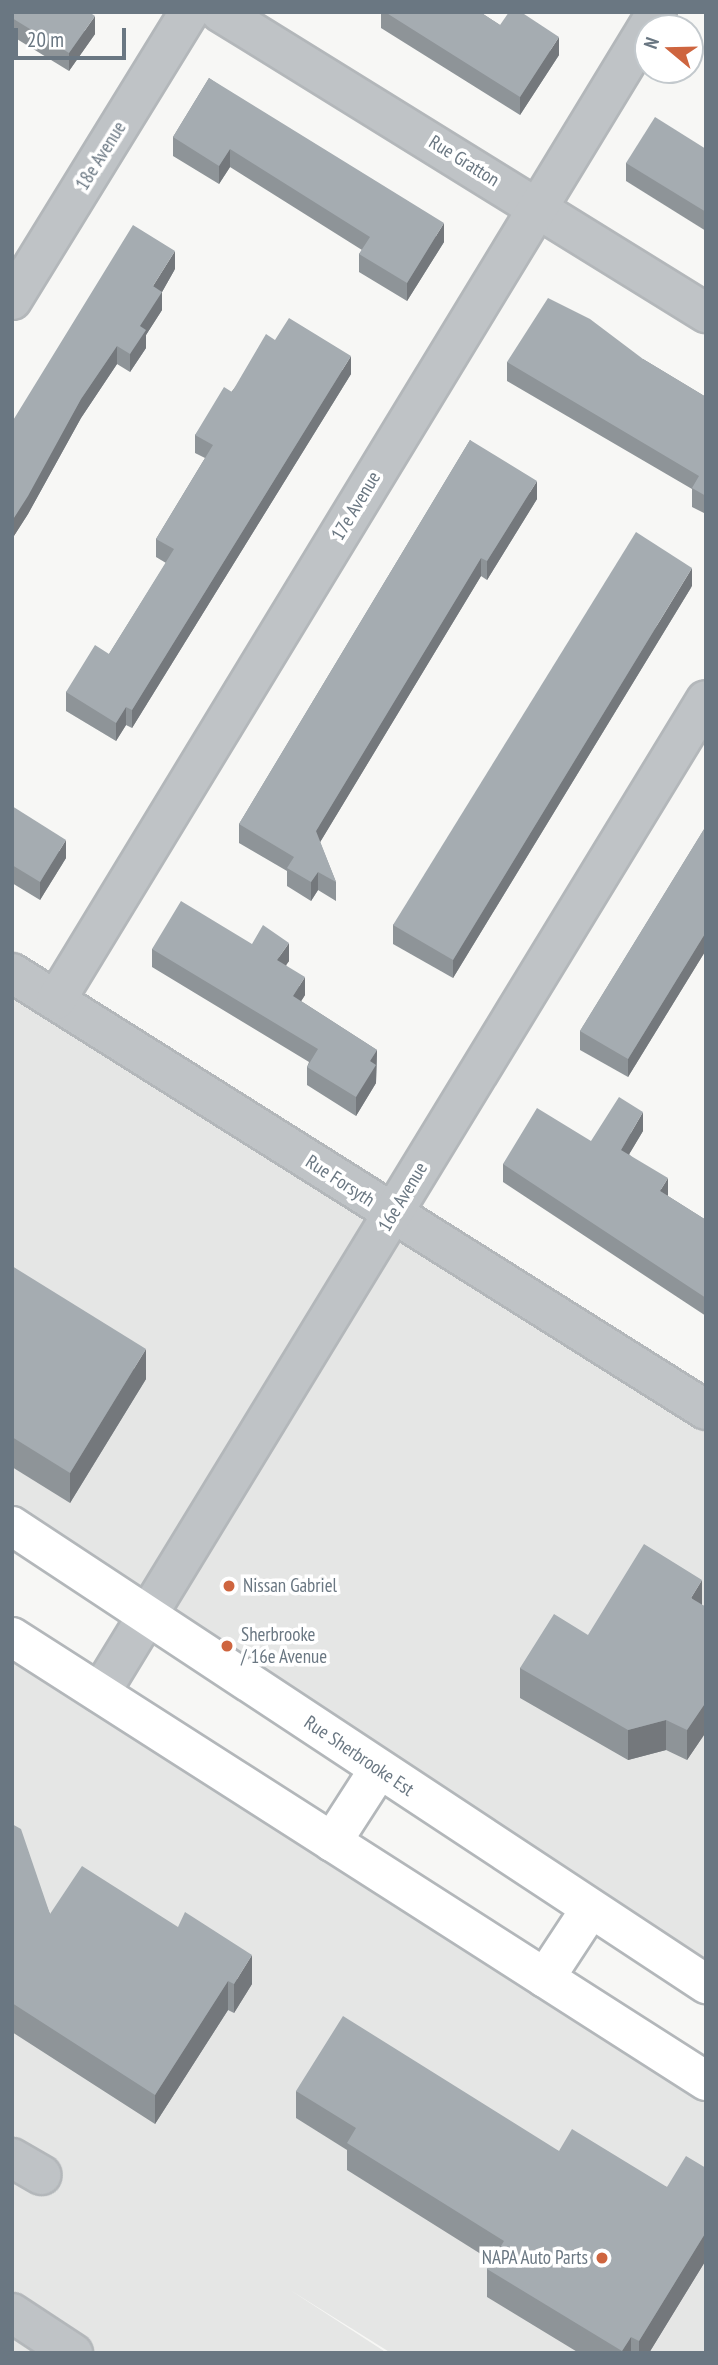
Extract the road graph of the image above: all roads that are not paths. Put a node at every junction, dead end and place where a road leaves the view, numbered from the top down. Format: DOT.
graph roads {
  1 [pos="189,12"];
  2 [pos="220,12"];
  3 [pos="657,12"];
  4 [pos="538,207"];
  5 [pos="12,300"];
  6 [pos="706,313"];
  7 [pos="706,700"];
  8 [pos="12,973"];
  9 [pos="56,1000"];
  10 [pos="392,1214"];
  11 [pos="706,1410"];
  12 [pos="12,1526"];
  13 [pos="149,1614"];
  14 [pos="12,1637"];
  15 [pos="100,1693"];
  16 [pos="379,1769"];
  17 [pos="332,1842"];
  18 [pos="589,1911"];
  19 [pos="545,1978"];
  20 [pos="706,1984"];
  21 [pos="706,2081"];
  22 [pos="12,2313"];
  23 [pos="73,2353"];
  1 -- 5 [label="street, 18e Avenue"];
  2 -- 4 [label="street, Rue Gratton"];
  3 -- 4 [label="street, 17e Avenue"];
  4 -- 6 [label="street, Rue Gratton"];
  4 -- 9 [label="street, 17e Avenue"];
  7 -- 10 [label="street, 16e Avenue"];
  8 -- 9 [label="street, Rue Forsyth"];
  9 -- 10 [label="street, Rue Forsyth"];
  10 -- 11 [label="street, Rue Forsyth"];
  10 -- 13 [label="street, 16e Avenue"];
  12 -- 13 [label="main road, Rue Sherbrooke Est"];
  13 -- 15 [label="street, 16e Avenue"];
  13 -- 16 [label="main road, Rue Sherbrooke Est"];
  14 -- 15 [label="main road"];
  15 -- 17 [label="main road"];
  16 -- 17 [label="main road"];
  16 -- 18 [label="main road, Rue Sherbrooke Est"];
  17 -- 19 [label="main road"];
  18 -- 19 [label="main road"];
  18 -- 20 [label="main road, Rue Sherbrooke Est"];
  19 -- 21 [label="main road"];
  22 -- 23 [label="street"];
}
